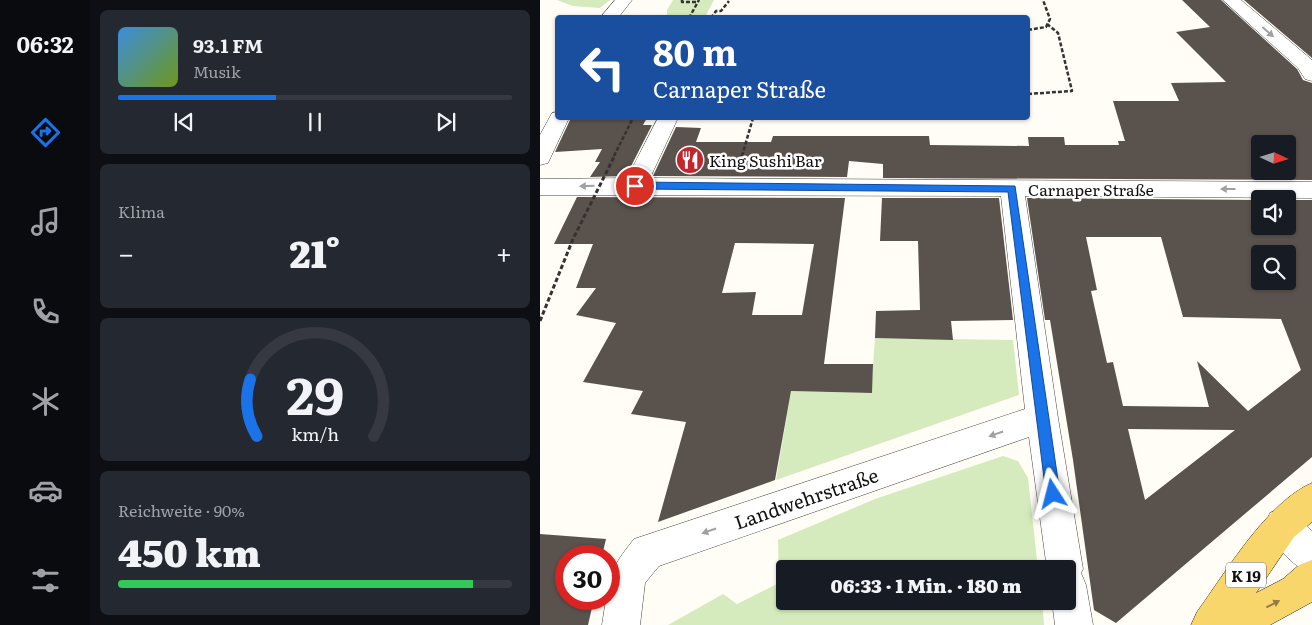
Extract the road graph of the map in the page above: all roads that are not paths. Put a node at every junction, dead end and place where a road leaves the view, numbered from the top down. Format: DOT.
graph roads {
  1 [pos="624,0"];
  2 [pos="1231,0"];
  3 [pos="611,15"];
  4 [pos="1312,75"];
  5 [pos="558,120"];
  6 [pos="667,120"];
  7 [pos="540,158"];
  8 [pos="635,186"];
  9 [pos="540,187"];
  10 [pos="1012,188"];
  11 [pos="1312,190"];
  12 [pos="1042,418"];
  13 [pos="1312,500"];
  14 [pos="1282,525"];
  15 [pos="1312,556"];
  16 [pos="1064,560"];
  17 [pos="1312,578"];
  18 [pos="1072,610"];
  19 [pos="621,625"];
  20 [pos="1074,625"];
  21 [pos="1210,625"];
  22 [pos="1231,625"];
  1 -- 3 [label="street"];
  2 -- 4 [label="street, one-way"];
  5 -- 7 [label="street"];
  6 -- 8 [label="street"];
  8 -- 9 [label="street, Carnaper Straße, one-way"];
  8 -- 10 [label="street, Carnaper Straße"];
  11 -- 10 [label="street, Carnaper Straße, one-way"];
  10 -- 12 [label="street"];
  12 -- 16 [label="street"];
  12 -- 19 [label="street, Landwehrstraße, one-way"];
  13 -- 14 [label="main road, K 19"];
  14 -- 15 [label="street"];
  14 -- 21 [label="main road, K 19"];
  22 -- 17 [label="main road, K 19, one-way"];
  18 -- 20 [label="street"];
}
